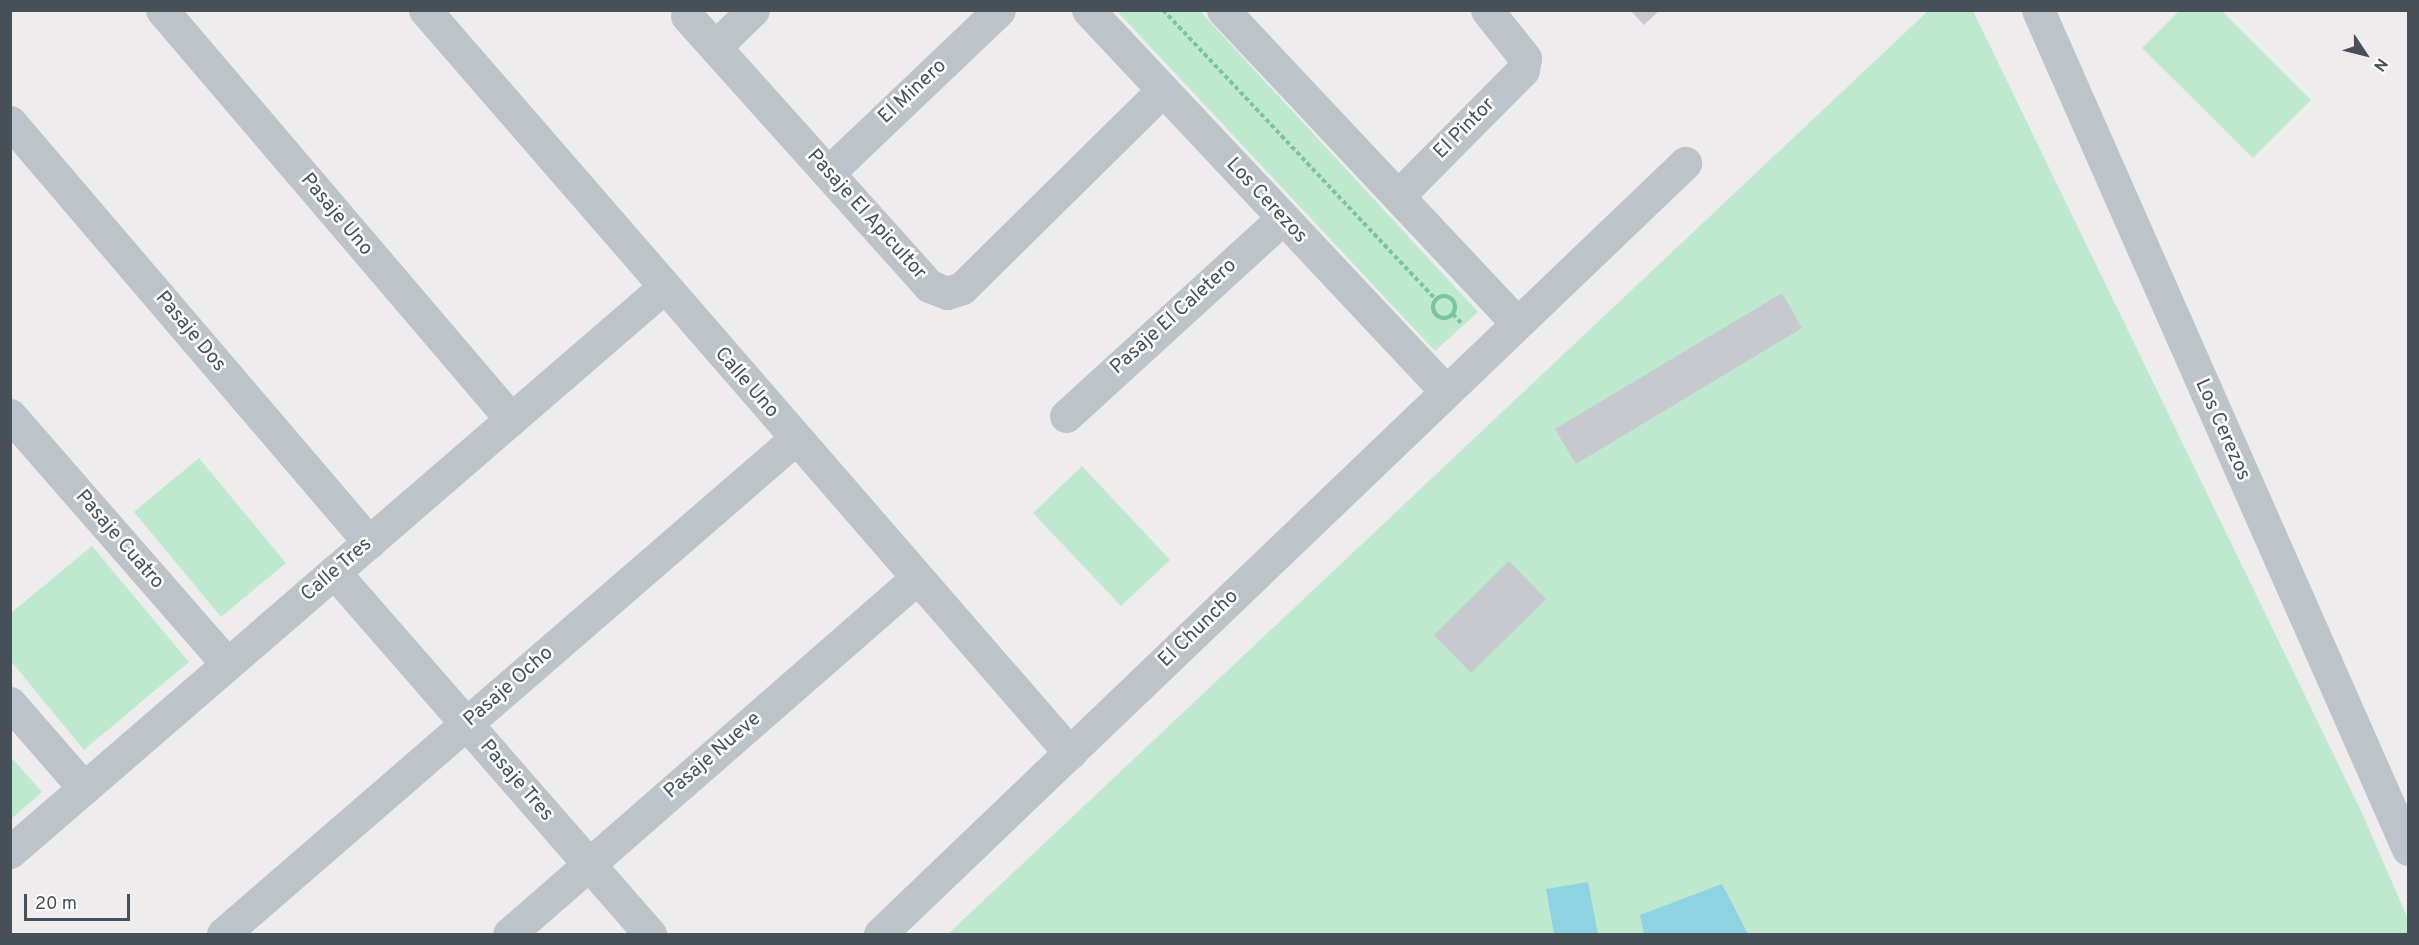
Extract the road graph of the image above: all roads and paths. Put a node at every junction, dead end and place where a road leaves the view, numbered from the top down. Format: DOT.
graph roads {
  1 [pos="162,10"];
  2 [pos="425,10"];
  3 [pos="753,10"];
  4 [pos="999,10"];
  5 [pos="1088,10"];
  6 [pos="1163,10"];
  7 [pos="1223,10"];
  8 [pos="1487,10"];
  9 [pos="2038,10"];
  10 [pos="687,16"];
  11 [pos="715,47"];
  12 [pos="1163,90"];
  13 [pos="10,122"];
  14 [pos="1685,163"];
  15 [pos="828,172"];
  16 [pos="1398,196"];
  17 [pos="1283,218"];
  18 [pos="663,288"];
  19 [pos="1436,300"];
  20 [pos="1453,314"];
  21 [pos="1516,322"];
  22 [pos="1461,323"];
  23 [pos="1445,390"];
  24 [pos="10,415"];
  25 [pos="1066,416"];
  26 [pos="511,419"];
  27 [pos="795,440"];
  28 [pos="369,542"];
  29 [pos="334,572"];
  30 [pos="917,578"];
  31 [pos="227,664"];
  32 [pos="10,703"];
  33 [pos="466,724"];
  34 [pos="1070,753"];
  35 [pos="84,788"];
  36 [pos="2409,849"];
  37 [pos="10,852"];
  38 [pos="589,864"];
  39 [pos="223,934"];
  40 [pos="508,934"];
  41 [pos="650,934"];
  42 [pos="880,934"];
  1 -- 26 [label="street, Pasaje Uno"];
  2 -- 18 [label="street, Calle Uno"];
  3 -- 11 [label="street"];
  4 -- 15 [label="street, El Minero"];
  5 -- 12 [label="street, Los Cerezos"];
  6 -- 19 [label="path"];
  7 -- 16 [label="street"];
  8 -- 16 [label="street, El Pintor"];
  9 -- 36 [label="street, Los Cerezos"];
  10 -- 11 [label="street, Pasaje El Apicultor"];
  11 -- 15 [label="street, Pasaje El Apicultor"];
  12 -- 15 [label="street, Pasaje El Apicultor"];
  12 -- 17 [label="street, Los Cerezos"];
  13 -- 28 [label="street, Pasaje Dos"];
  14 -- 21 [label="street, El Chuncho"];
  16 -- 21 [label="street"];
  17 -- 23 [label="street, Los Cerezos"];
  17 -- 25 [label="street, Pasaje El Caletero"];
  18 -- 26 [label="street, Calle Tres"];
  18 -- 27 [label="street, Calle Uno"];
  19 -- 20 [label="path"];
  19 -- 20 [label="path"];
  20 -- 22 [label="path"];
  21 -- 23 [label="street, El Chuncho"];
  23 -- 34 [label="street, El Chuncho"];
  24 -- 31 [label="street, Pasaje Cuatro"];
  26 -- 28 [label="street, Calle Tres"];
  27 -- 30 [label="street, Calle Uno"];
  27 -- 33 [label="street, Pasaje Ocho"];
  28 -- 29 [label="street, Calle Tres"];
  29 -- 31 [label="street, Calle Tres"];
  29 -- 33 [label="street, Pasaje Tres"];
  30 -- 34 [label="street, Calle Uno"];
  30 -- 38 [label="street, Pasaje Nueve"];
  31 -- 35 [label="street, Calle Tres"];
  32 -- 35 [label="street"];
  33 -- 38 [label="street, Pasaje Tres"];
  33 -- 39 [label="street, Pasaje Ocho"];
  34 -- 42 [label="street, El Chuncho"];
  35 -- 37 [label="street, Calle Tres"];
  38 -- 40 [label="street, Pasaje Nueve"];
  38 -- 41 [label="street, Pasaje Tres"];
}
